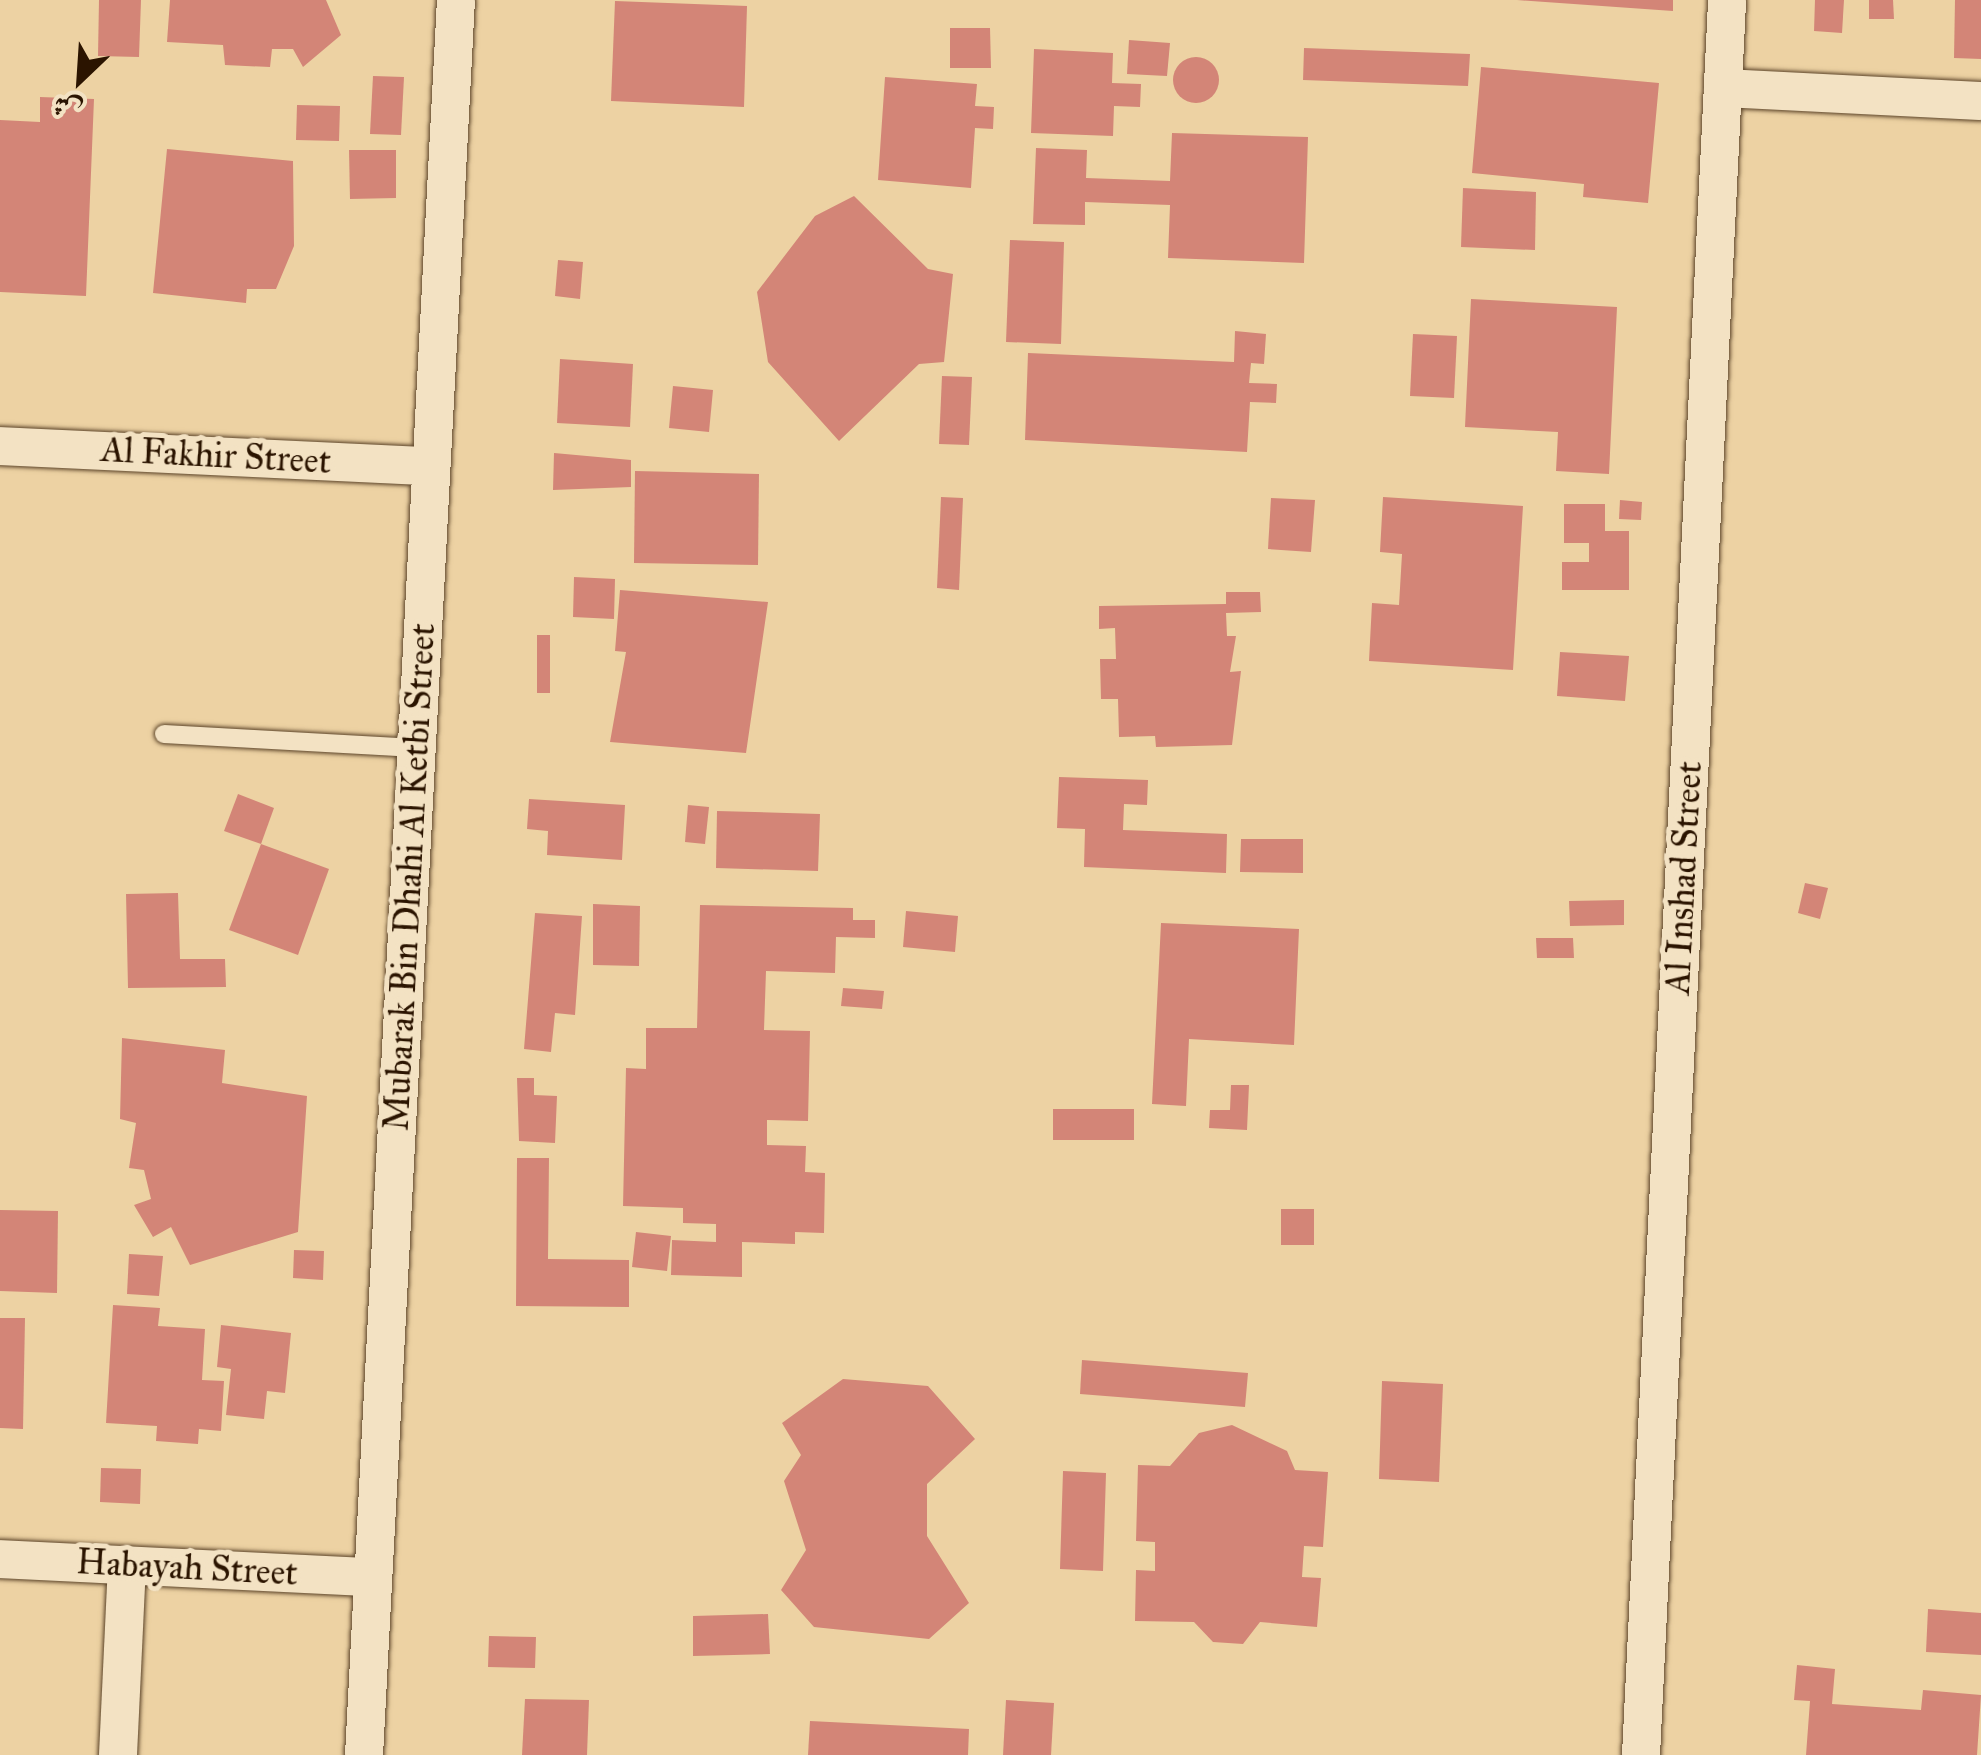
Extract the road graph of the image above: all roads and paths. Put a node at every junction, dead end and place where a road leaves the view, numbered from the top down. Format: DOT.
graph roads {
  1 [pos="456,0"];
  2 [pos="1727,0"];
  3 [pos="1723,88"];
  4 [pos="1981,100"];
  5 [pos="0,446"];
  6 [pos="432,466"];
  7 [pos="164,734"];
  8 [pos="416,748"];
  9 [pos="0,1559"];
  10 [pos="126,1565"];
  11 [pos="374,1576"];
  12 [pos="118,1755"];
  13 [pos="364,1755"];
  14 [pos="1641,1755"];
  1 -- 6 [label="street, Mubarak Bin Dhahi Al Ketbi Street"];
  2 -- 3 [label="street, Al Inshad Street"];
  3 -- 4 [label="street"];
  3 -- 14 [label="street, Al Inshad Street"];
  5 -- 6 [label="street, Al Fakhir Street"];
  6 -- 8 [label="street, Mubarak Bin Dhahi Al Ketbi Street"];
  7 -- 8 [label="lane"];
  8 -- 11 [label="street, Mubarak Bin Dhahi Al Ketbi Street"];
  9 -- 10 [label="street, Habayah Street"];
  10 -- 11 [label="street, Habayah Street"];
  10 -- 12 [label="street"];
  11 -- 13 [label="street, Mubarak Bin Dhahi Al Ketbi Street"];
}
